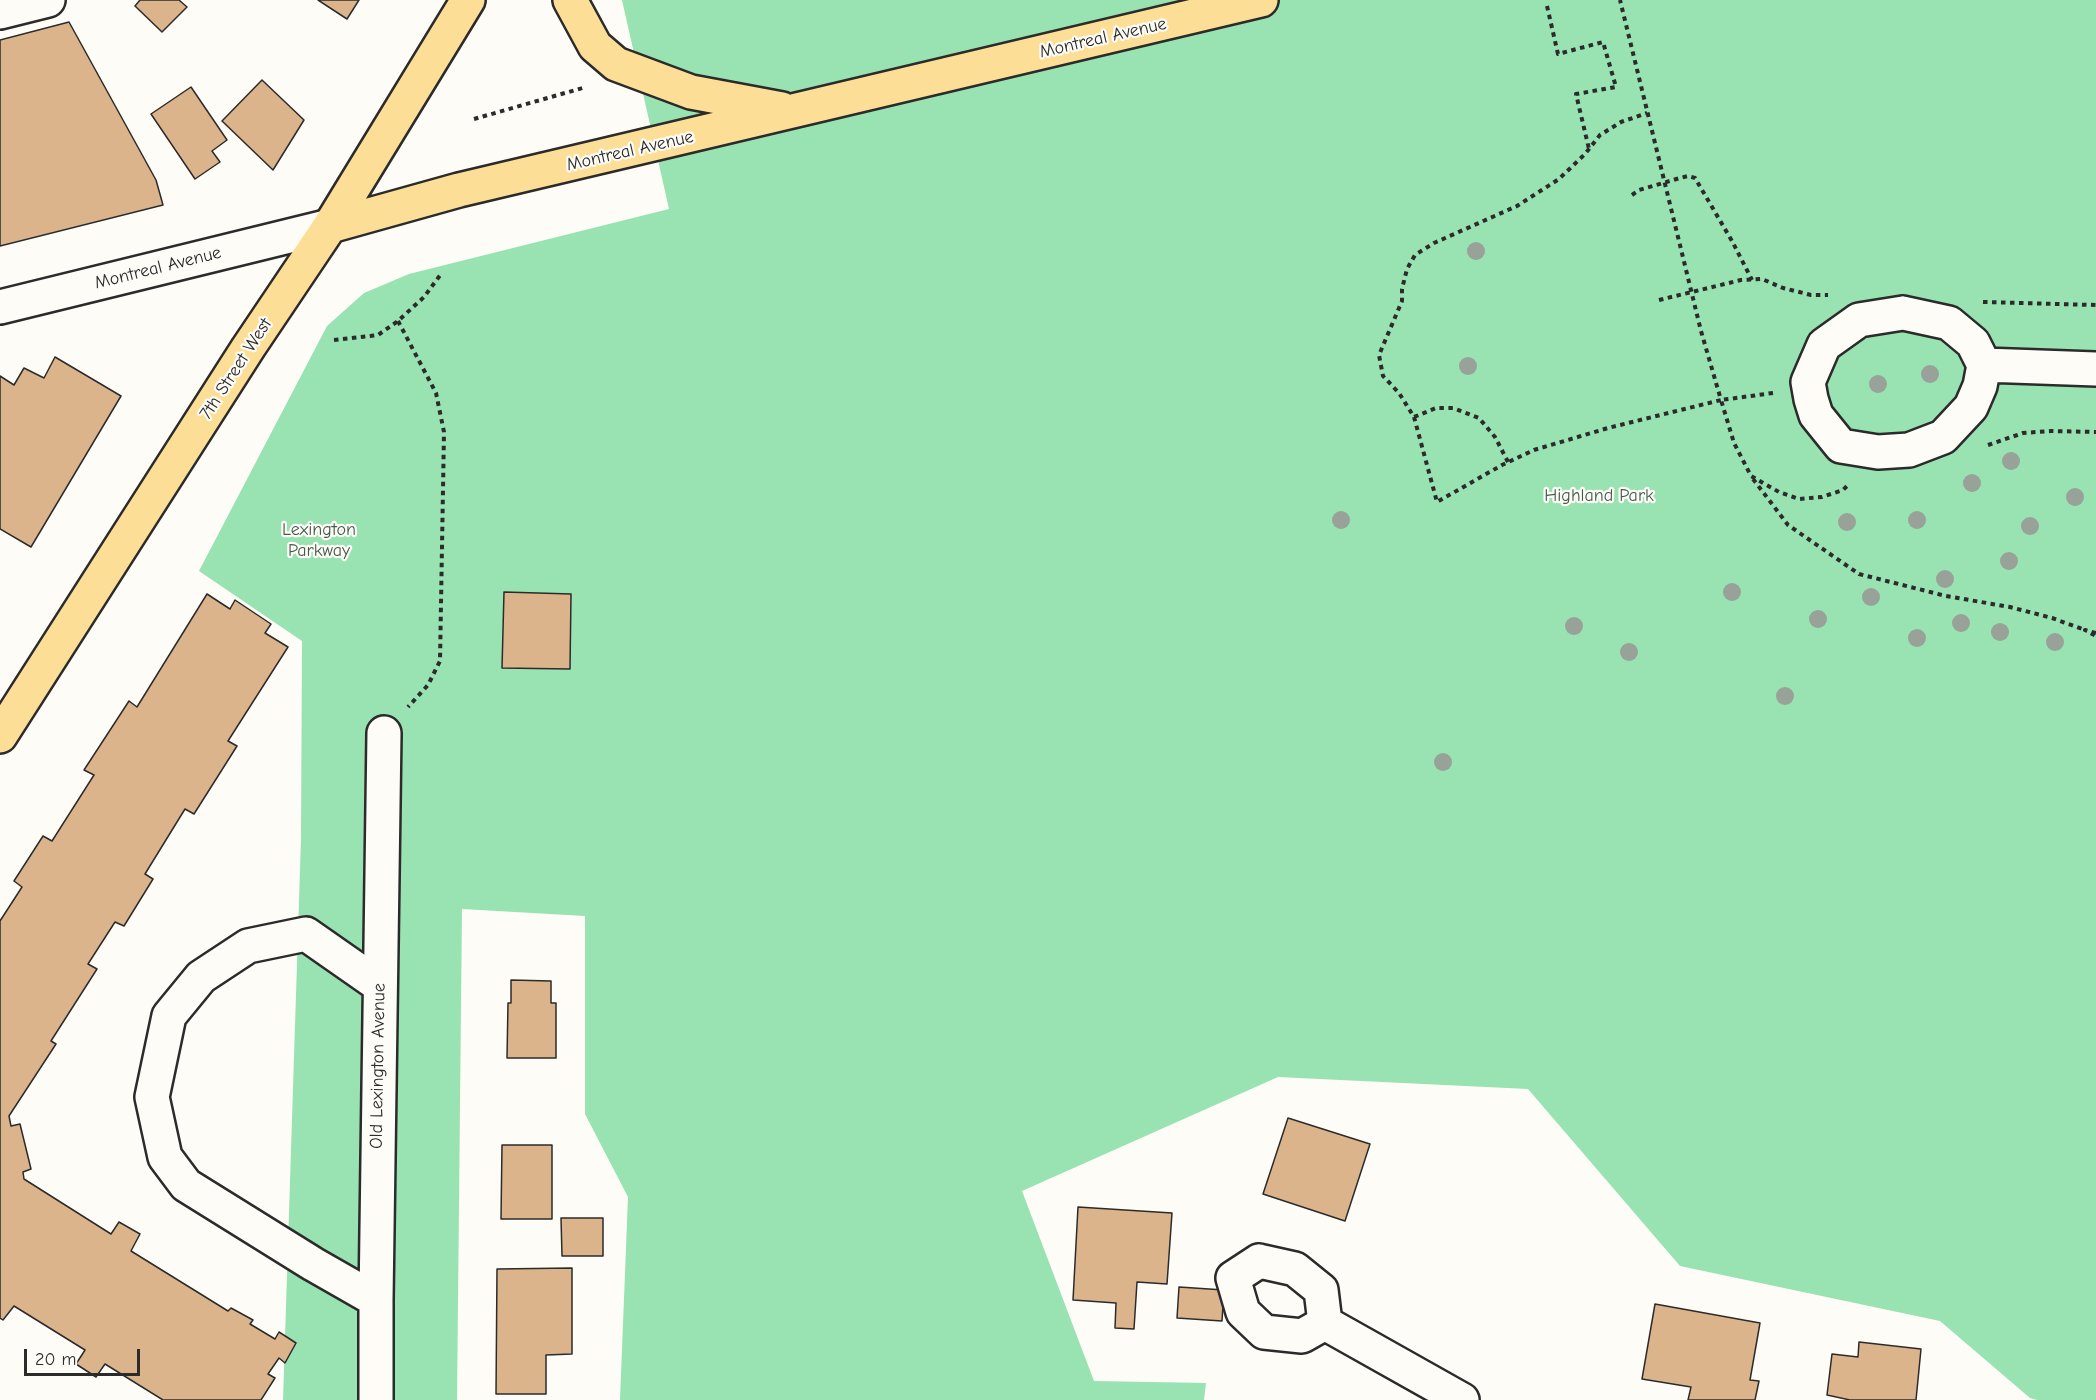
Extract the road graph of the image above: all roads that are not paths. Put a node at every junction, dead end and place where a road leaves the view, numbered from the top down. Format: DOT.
graph roads {
  1 [pos="48,0"];
  2 [pos="468,0"];
  3 [pos="570,0"];
  4 [pos="1262,0"];
  5 [pos="0,12"];
  6 [pos="795,112"];
  7 [pos="330,226"];
  8 [pos="0,307"];
  9 [pos="1984,365"];
  10 [pos="2096,369"];
  11 [pos="2,727"];
  12 [pos="384,733"];
  13 [pos="379,985"];
  14 [pos="376,1300"];
  15 [pos="1325,1323"];
  16 [pos="376,1400"];
  17 [pos="1462,1400"];
  1 -- 5 [label="street"];
  2 -- 7 [label="main road, 7th Street West"];
  3 -- 6 [label="main road"];
  4 -- 6 [label="main road, Montreal Avenue"];
  6 -- 7 [label="main road, Montreal Avenue"];
  7 -- 8 [label="street, Montreal Avenue"];
  7 -- 11 [label="main road, 7th Street West"];
  9 -- 9 [label="street"];
  9 -- 10 [label="street"];
  12 -- 13 [label="street, Old Lexington Avenue"];
  13 -- 14 [label="street, Old Lexington Avenue"];
  13 -- 14 [label="street"];
  14 -- 16 [label="street, Old Lexington Avenue"];
  15 -- 17 [label="street"];
}
